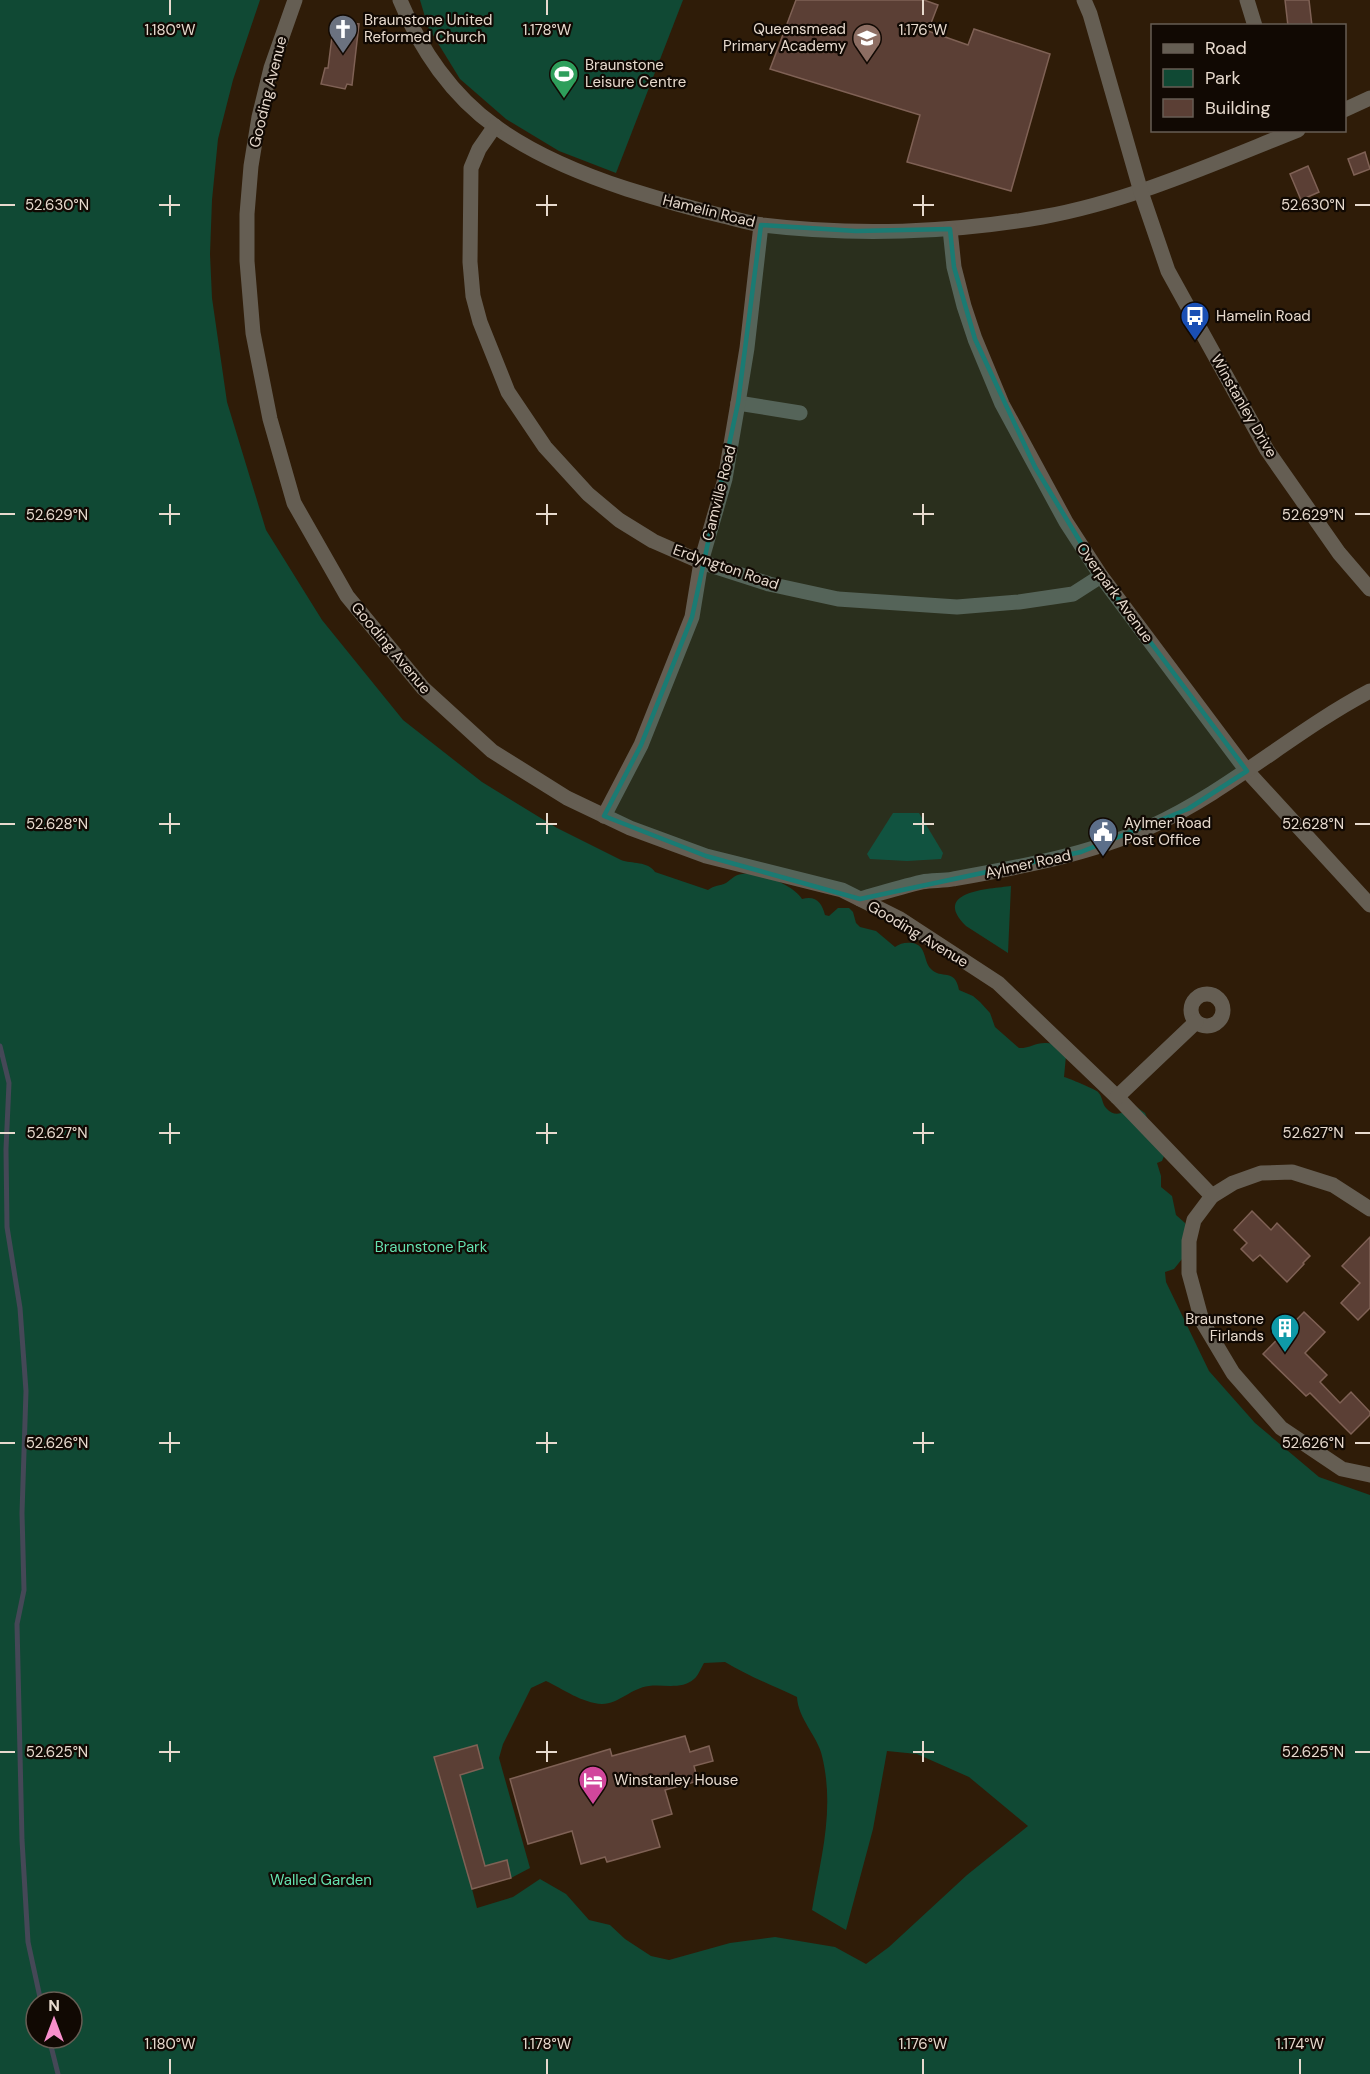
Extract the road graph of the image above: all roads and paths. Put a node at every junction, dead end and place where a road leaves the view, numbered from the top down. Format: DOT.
graph roads {
  1 [pos="295,0"];
  2 [pos="400,0"];
  3 [pos="1084,0"];
  4 [pos="1247,0"];
  5 [pos="1254,24"];
  6 [pos="1370,98"];
  7 [pos="1346,109"];
  8 [pos="495,126"];
  9 [pos="1293,132"];
  10 [pos="1141,192"];
  11 [pos="761,225"];
  12 [pos="950,229"];
  13 [pos="738,403"];
  14 [pos="800,413"];
  15 [pos="701,562"];
  16 [pos="1101,576"];
  17 [pos="1370,589"];
  18 [pos="1370,691"];
  19 [pos="1247,771"];
  20 [pos="604,816"];
  21 [pos="860,899"];
  22 [pos="1370,905"];
  23 [pos="1196,1022"];
  24 [pos="1117,1097"];
  25 [pos="1212,1196"];
  26 [pos="1370,1209"];
  27 [pos="1370,1475"];
  1 -- 20 [label="street, Gooding Avenue"];
  2 -- 8 [label="street, Hamelin Road"];
  3 -- 10 [label="street, Winstanley Drive"];
  4 -- 5 [label="street"];
  6 -- 7 [label="street"];
  8 -- 11 [label="street, Hamelin Road"];
  8 -- 15 [label="street, Erdyngton Road"];
  9 -- 10 [label="street, Hamelin Road"];
  10 -- 12 [label="street, Hamelin Road"];
  10 -- 17 [label="street, Winstanley Drive"];
  11 -- 12 [label="street, Hamelin Road"];
  11 -- 13 [label="street, Camville Road"];
  12 -- 16 [label="street, Overpark Avenue"];
  13 -- 14 [label="street"];
  13 -- 15 [label="street, Camville Road"];
  15 -- 16 [label="street, Erdyngton Road"];
  15 -- 20 [label="street, Camville Road"];
  16 -- 19 [label="street, Overpark Avenue"];
  18 -- 19 [label="street, Aylmer Road"];
  19 -- 21 [label="street, Aylmer Road"];
  19 -- 22 [label="street, Overpark Avenue"];
  20 -- 21 [label="street, Gooding Avenue"];
  21 -- 24 [label="street, Gooding Avenue"];
  23 -- 24 [label="street"];
  24 -- 25 [label="street, Gooding Avenue"];
  25 -- 26 [label="street"];
  25 -- 27 [label="street"];
}
